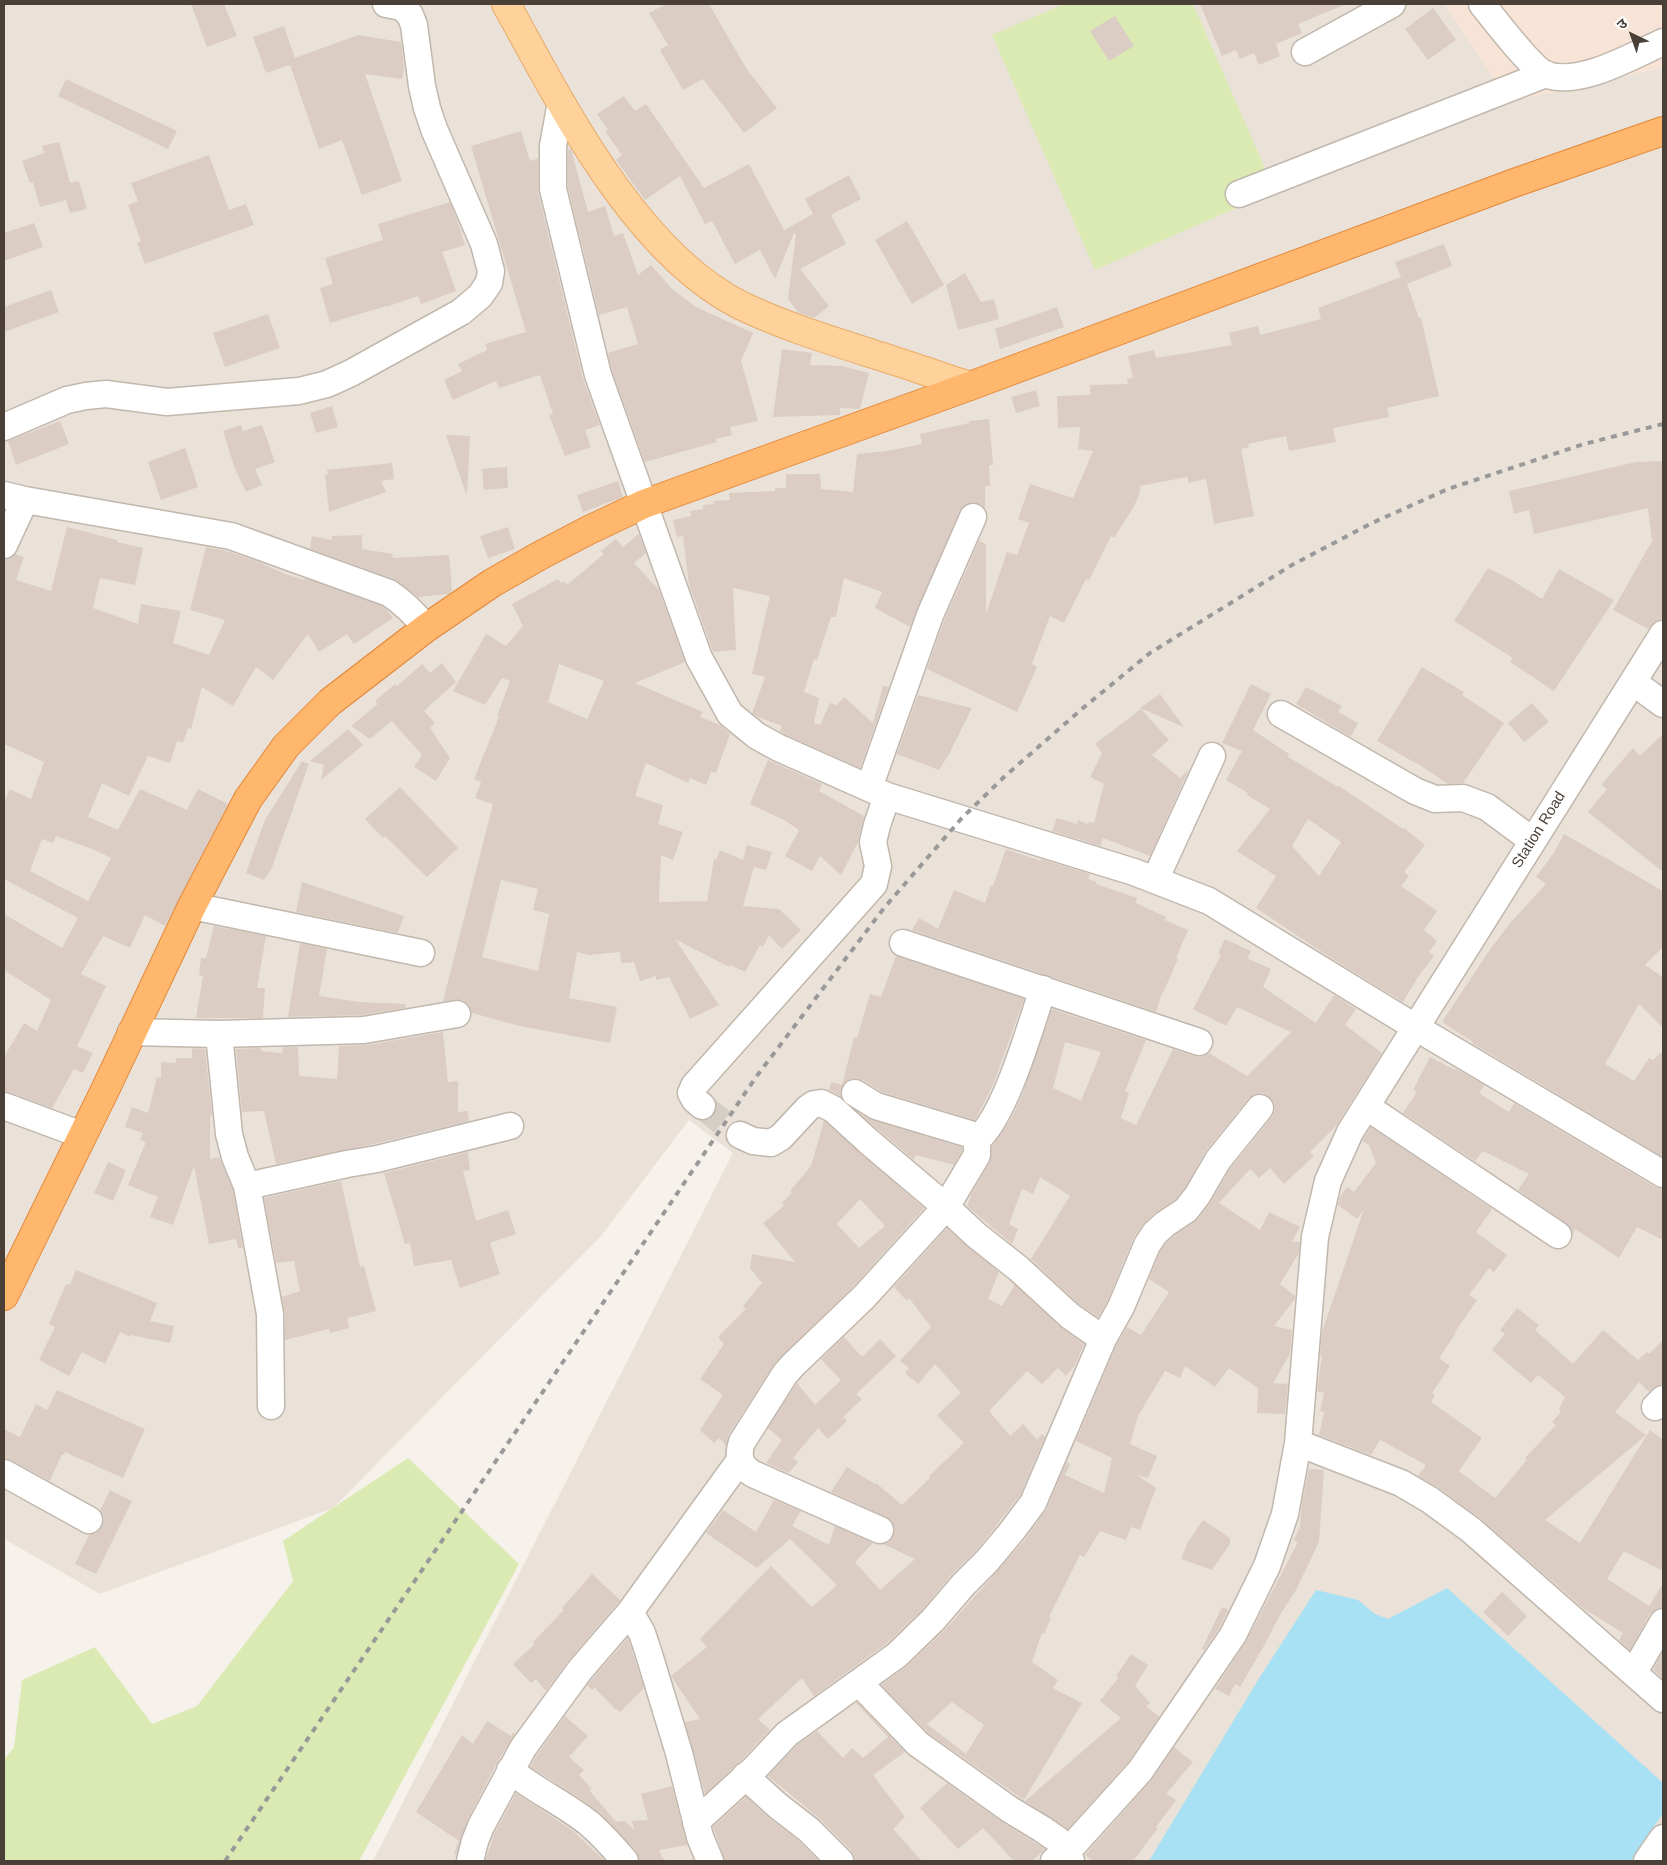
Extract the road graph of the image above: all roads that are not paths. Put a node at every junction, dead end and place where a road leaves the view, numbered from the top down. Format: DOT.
graph roads {
  1 [pos="386,4"];
  2 [pos="506,4"];
  3 [pos="1392,4"];
  4 [pos="1482,4"];
  5 [pos="1663,42"];
  6 [pos="1305,52"];
  7 [pos="1546,74"];
  8 [pos="560,102"];
  9 [pos="1663,131"];
  10 [pos="1239,194"];
  11 [pos="970,386"];
  12 [pos="4,427"];
  13 [pos="14,497"];
  14 [pos="644,504"];
  15 [pos="973,517"];
  16 [pos="4,545"];
  17 [pos="426,628"];
  18 [pos="1663,634"];
  19 [pos="1633,682"];
  20 [pos="1663,704"];
  21 [pos="1281,714"];
  22 [pos="1212,756"];
  23 [pos="878,792"];
  24 [pos="1533,840"];
  25 [pos="1155,880"];
  26 [pos="192,906"];
  27 [pos="903,943"];
  28 [pos="422,953"];
  29 [pos="1043,989"];
  30 [pos="457,1014"];
  31 [pos="1415,1027"];
  32 [pos="131,1032"];
  33 [pos="219,1034"];
  34 [pos="1199,1042"];
  35 [pos="855,1093"];
  36 [pos="4,1106"];
  37 [pos="702,1106"];
  38 [pos="1366,1107"];
  39 [pos="1260,1108"];
  40 [pos="510,1126"];
  41 [pos="82,1135"];
  42 [pos="740,1135"];
  43 [pos="977,1140"];
  44 [pos="1663,1174"];
  45 [pos="247,1186"];
  46 [pos="946,1207"];
  47 [pos="1558,1235"];
  48 [pos="4,1296"];
  49 [pos="1104,1339"];
  50 [pos="271,1406"];
  51 [pos="1298,1443"];
  52 [pos="740,1460"];
  53 [pos="4,1472"];
  54 [pos="88,1520"];
  55 [pos="880,1530"];
  56 [pos="630,1612"];
  57 [pos="1663,1622"];
  58 [pos="1634,1672"];
  59 [pos="859,1682"];
  60 [pos="1663,1699"];
  61 [pos="510,1770"];
  62 [pos="745,1776"];
  63 [pos="696,1822"];
  64 [pos="1663,1838"];
  65 [pos="1064,1858"];
  66 [pos="470,1861"];
  67 [pos="625,1861"];
  68 [pos="710,1861"];
  69 [pos="840,1861"];
  70 [pos="1647,1861"];
  1 -- 12 [label="street"];
  2 -- 8 [label="main road"];
  3 -- 6 [label="street"];
  4 -- 7 [label="street"];
  5 -- 7 [label="street"];
  7 -- 10 [label="street"];
  8 -- 11 [label="main road"];
  8 -- 14 [label="street"];
  9 -- 11 [label="highway"];
  11 -- 14 [label="highway"];
  13 -- 16 [label="street"];
  13 -- 17 [label="street"];
  14 -- 17 [label="highway"];
  14 -- 23 [label="street"];
  15 -- 23 [label="street"];
  17 -- 26 [label="highway"];
  18 -- 19 [label="street, Station Road"];
  19 -- 20 [label="street"];
  19 -- 24 [label="street, Station Road"];
  21 -- 24 [label="street"];
  22 -- 25 [label="street"];
  23 -- 25 [label="street"];
  23 -- 37 [label="street"];
  24 -- 31 [label="street, Station Road"];
  25 -- 31 [label="street"];
  26 -- 28 [label="street"];
  26 -- 32 [label="highway"];
  27 -- 29 [label="street"];
  29 -- 34 [label="street"];
  29 -- 43 [label="street"];
  30 -- 33 [label="street"];
  31 -- 38 [label="street, Station Road"];
  31 -- 44 [label="street"];
  32 -- 33 [label="street"];
  32 -- 41 [label="highway"];
  33 -- 45 [label="street"];
  35 -- 43 [label="street"];
  36 -- 41 [label="street"];
  38 -- 47 [label="street"];
  38 -- 51 [label="street, Station Road"];
  39 -- 49 [label="street"];
  40 -- 45 [label="street"];
  41 -- 48 [label="highway"];
  42 -- 46 [label="street"];
  43 -- 46 [label="street"];
  45 -- 50 [label="street"];
  46 -- 49 [label="street"];
  46 -- 52 [label="street"];
  49 -- 59 [label="street"];
  51 -- 58 [label="street"];
  51 -- 65 [label="street, Station Road"];
  52 -- 55 [label="street"];
  52 -- 56 [label="street"];
  53 -- 54 [label="street"];
  56 -- 61 [label="street"];
  56 -- 63 [label="street"];
  57 -- 58 [label="street"];
  58 -- 60 [label="street"];
  59 -- 62 [label="street"];
  59 -- 65 [label="street"];
  61 -- 66 [label="street"];
  61 -- 67 [label="street"];
  62 -- 63 [label="street"];
  62 -- 69 [label="street"];
  63 -- 68 [label="street"];
  64 -- 70 [label="street"];
}
